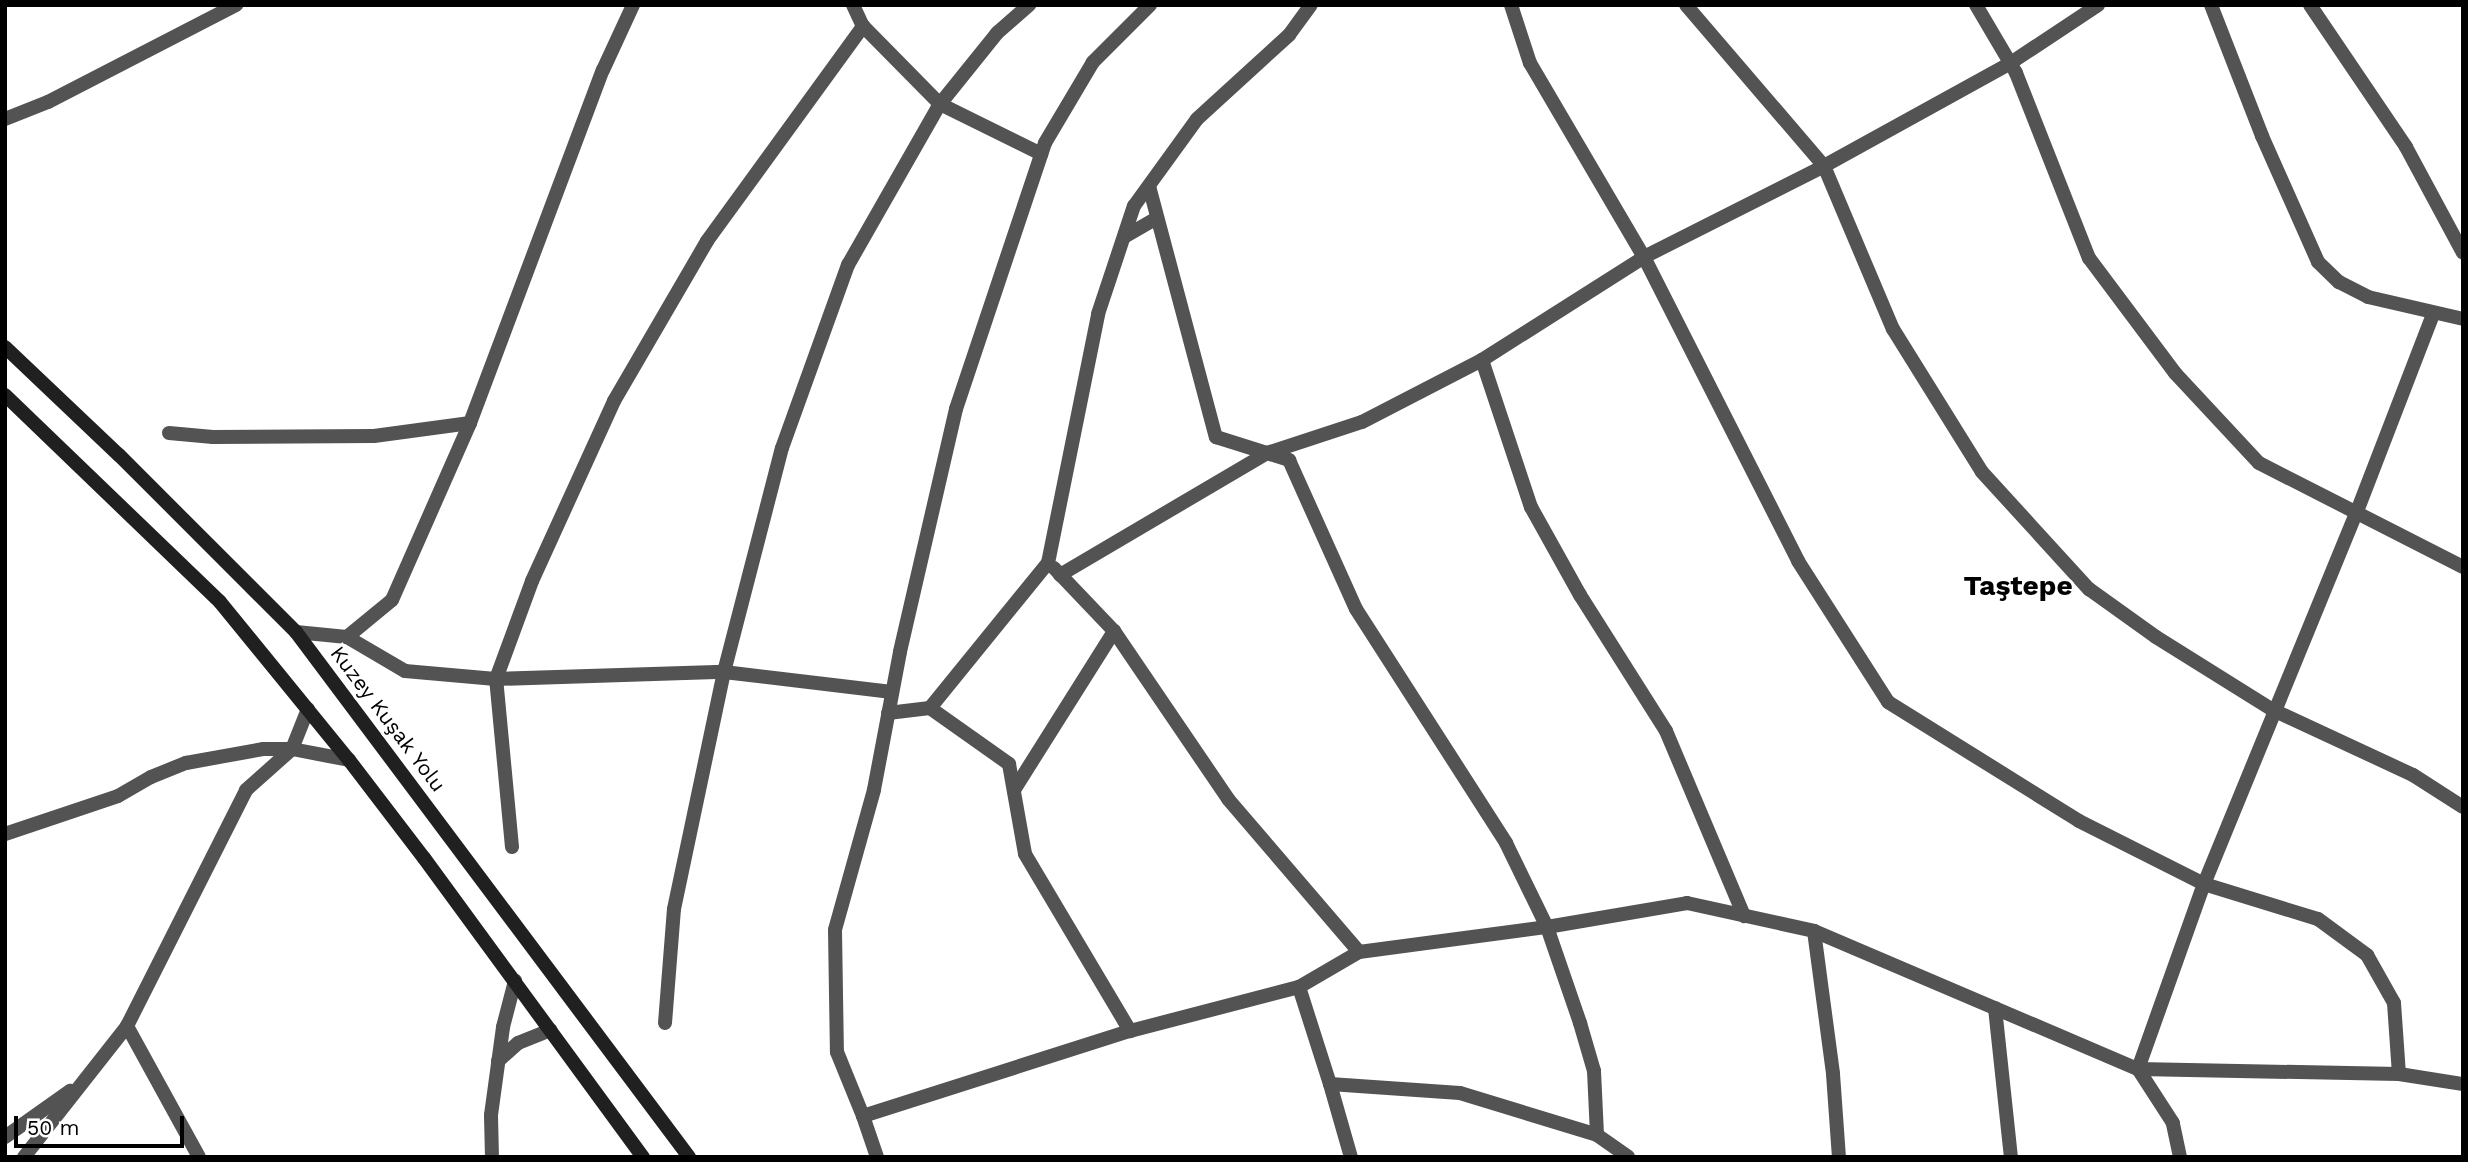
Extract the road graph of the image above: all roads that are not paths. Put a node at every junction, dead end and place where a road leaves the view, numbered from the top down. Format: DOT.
graph roads {
  1 [pos="236,5"];
  2 [pos="633,5"];
  3 [pos="853,5"];
  4 [pos="1029,5"];
  5 [pos="1150,5"];
  6 [pos="1311,5"];
  7 [pos="1511,5"];
  8 [pos="1686,5"];
  9 [pos="1976,5"];
  10 [pos="2098,5"];
  11 [pos="2211,5"];
  12 [pos="2310,5"];
  13 [pos="863,26"];
  14 [pos="2010,64"];
  15 [pos="940,104"];
  16 [pos="5,119"];
  17 [pos="1041,154"];
  18 [pos="1824,166"];
  19 [pos="1149,186"];
  20 [pos="1157,218"];
  21 [pos="1124,237"];
  22 [pos="2463,253"];
  23 [pos="1644,257"];
  24 [pos="2432,314"];
  25 [pos="2463,319"];
  26 [pos="5,347"];
  27 [pos="1482,360"];
  28 [pos="5,395"];
  29 [pos="470,423"];
  30 [pos="169,433"];
  31 [pos="1267,453"];
  32 [pos="2356,514"];
  33 [pos="1048,562"];
  34 [pos="2463,567"];
  35 [pos="1060,575"];
  36 [pos="1114,631"];
  37 [pos="296,632"];
  38 [pos="347,637"];
  39 [pos="724,672"];
  40 [pos="496,679"];
  41 [pos="892,692"];
  42 [pos="930,708"];
  43 [pos="308,709"];
  44 [pos="2273,710"];
  45 [pos="888,713"];
  46 [pos="292,749"];
  47 [pos="349,760"];
  48 [pos="1014,790"];
  49 [pos="2463,807"];
  50 [pos="5,834"];
  51 [pos="512,847"];
  52 [pos="2204,884"];
  53 [pos="1744,916"];
  54 [pos="1548,927"];
  55 [pos="1814,931"];
  56 [pos="1359,952"];
  57 [pos="515,981"];
  58 [pos="1299,987"];
  59 [pos="1995,1008"];
  60 [pos="666,1023"];
  61 [pos="127,1026"];
  62 [pos="551,1030"];
  63 [pos="1130,1031"];
  64 [pos="498,1061"];
  65 [pos="2138,1069"];
  66 [pos="2399,1074"];
  67 [pos="83,1082"];
  68 [pos="1330,1084"];
  69 [pos="2463,1084"];
  70 [pos="863,1116"];
  71 [pos="5,1137"];
  72 [pos="1602,1145"];
  73 [pos="24,1157"];
  74 [pos="199,1157"];
  75 [pos="492,1157"];
  76 [pos="642,1157"];
  77 [pos="689,1157"];
  78 [pos="877,1157"];
  79 [pos="1351,1157"];
  80 [pos="1628,1157"];
  81 [pos="1839,1157"];
  82 [pos="2011,1157"];
  83 [pos="2180,1157"];
  1 -- 16 [label="street"];
  2 -- 29 [label="street"];
  3 -- 13 [label="street"];
  4 -- 15 [label="street"];
  5 -- 17 [label="street"];
  6 -- 19 [label="street"];
  7 -- 23 [label="street"];
  8 -- 18 [label="street"];
  9 -- 14 [label="street"];
  10 -- 14 [label="street"];
  11 -- 24 [label="street"];
  12 -- 22 [label="street"];
  13 -- 15 [label="street"];
  13 -- 40 [label="street"];
  14 -- 18 [label="street"];
  14 -- 32 [label="street"];
  15 -- 17 [label="street"];
  15 -- 39 [label="street"];
  17 -- 41 [label="street"];
  18 -- 23 [label="street"];
  18 -- 44 [label="street"];
  19 -- 20 [label="street"];
  19 -- 21 [label="street"];
  20 -- 21 [label="street"];
  20 -- 31 [label="street"];
  21 -- 33 [label="street"];
  23 -- 27 [label="street"];
  23 -- 52 [label="street"];
  24 -- 25 [label="street"];
  24 -- 32 [label="street"];
  26 -- 37 [label="main road, Kuzey Kuşak Yolu"];
  27 -- 31 [label="street"];
  27 -- 53 [label="street"];
  28 -- 43 [label="main road"];
  29 -- 30 [label="street"];
  29 -- 38 [label="street"];
  31 -- 35 [label="street"];
  31 -- 54 [label="street"];
  32 -- 34 [label="street"];
  32 -- 44 [label="street"];
  33 -- 35 [label="street"];
  33 -- 42 [label="street"];
  35 -- 36 [label="street"];
  36 -- 48 [label="street"];
  36 -- 56 [label="street"];
  37 -- 38 [label="street"];
  37 -- 77 [label="main road, Kuzey Kuşak Yolu"];
  38 -- 40 [label="street"];
  39 -- 40 [label="street"];
  39 -- 41 [label="street"];
  39 -- 60 [label="street"];
  40 -- 51 [label="street"];
  41 -- 45 [label="street"];
  42 -- 45 [label="street"];
  42 -- 48 [label="street"];
  43 -- 46 [label="street"];
  43 -- 47 [label="main road"];
  44 -- 49 [label="street"];
  44 -- 52 [label="street"];
  45 -- 70 [label="street"];
  46 -- 47 [label="street"];
  46 -- 50 [label="street"];
  46 -- 61 [label="street"];
  47 -- 57 [label="main road"];
  48 -- 63 [label="street"];
  52 -- 65 [label="street"];
  52 -- 66 [label="street"];
  53 -- 54 [label="street"];
  53 -- 55 [label="street"];
  54 -- 56 [label="street"];
  54 -- 72 [label="street"];
  55 -- 59 [label="street"];
  55 -- 81 [label="street"];
  56 -- 58 [label="street"];
  57 -- 62 [label="main road"];
  57 -- 64 [label="street"];
  58 -- 63 [label="street"];
  58 -- 68 [label="street"];
  59 -- 65 [label="street"];
  59 -- 82 [label="street"];
  61 -- 67 [label="street"];
  61 -- 74 [label="street"];
  62 -- 64 [label="street"];
  62 -- 76 [label="main road"];
  63 -- 70 [label="street"];
  64 -- 75 [label="street"];
  65 -- 66 [label="street"];
  65 -- 83 [label="street"];
  66 -- 69 [label="street"];
  67 -- 71 [label="street"];
  67 -- 73 [label="street"];
  68 -- 72 [label="street"];
  68 -- 79 [label="street"];
  70 -- 78 [label="street"];
  72 -- 80 [label="street"];
}
